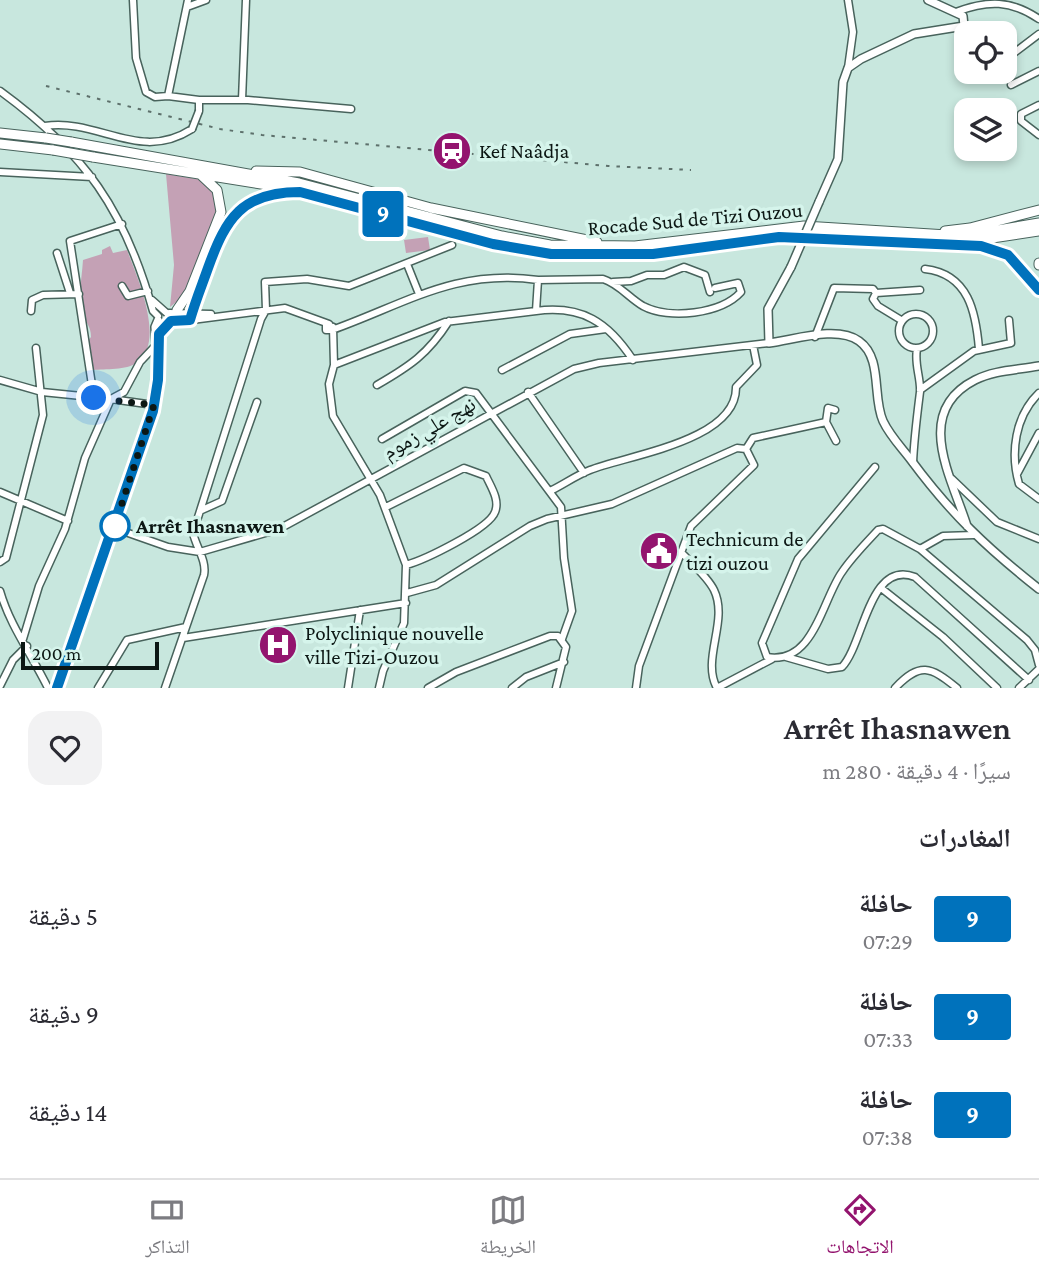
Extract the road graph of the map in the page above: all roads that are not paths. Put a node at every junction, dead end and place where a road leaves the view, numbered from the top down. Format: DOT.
graph roads {
  1 [pos="133,0"];
  2 [pos="206,0"];
  3 [pos="246,0"];
  4 [pos="848,0"];
  5 [pos="928,0"];
  6 [pos="1026,0"];
  7 [pos="188,4"];
  8 [pos="1027,10"];
  9 [pos="956,12"];
  10 [pos="1039,19"];
  11 [pos="1039,34"];
  12 [pos="1017,51"];
  13 [pos="848,68"];
  14 [pos="1039,71"];
  15 [pos="1011,85"];
  16 [pos="0,91"];
  17 [pos="168,96"];
  18 [pos="200,100"];
  19 [pos="242,100"];
  20 [pos="1039,104"];
  21 [pos="351,109"];
  22 [pos="45,126"];
  23 [pos="0,133"];
  24 [pos="1039,135"];
  25 [pos="0,144"];
  26 [pos="0,172"];
  27 [pos="199,174"];
  28 [pos="93,177"];
  29 [pos="300,192"];
  30 [pos="1039,210"];
  31 [pos="122,223"];
  32 [pos="1039,223"];
  33 [pos="1039,231"];
  34 [pos="910,234"];
  35 [pos="952,244"];
  36 [pos="452,246"];
  37 [pos="57,253"];
  38 [pos="407,264"];
  39 [pos="925,269"];
  40 [pos="538,280"];
  41 [pos="613,282"];
  42 [pos="122,286"];
  43 [pos="920,290"];
  44 [pos="1039,290"];
  45 [pos="70,293"];
  46 [pos="79,293"];
  47 [pos="148,293"];
  48 [pos="876,293"];
  49 [pos="419,295"];
  50 [pos="266,310"];
  51 [pos="31,311"];
  52 [pos="536,311"];
  53 [pos="191,317"];
  54 [pos="167,318"];
  55 [pos="901,320"];
  56 [pos="1009,320"];
  57 [pos="449,321"];
  58 [pos="329,328"];
  59 [pos="606,329"];
  60 [pos="815,337"];
  61 [pos="769,343"];
  62 [pos="158,344"];
  63 [pos="753,345"];
  64 [pos="36,348"];
  65 [pos="917,349"];
  66 [pos="979,349"];
  67 [pos="633,360"];
  68 [pos="334,365"];
  69 [pos="1039,366"];
  70 [pos="502,370"];
  71 [pos="0,380"];
  72 [pos="377,385"];
  73 [pos="920,390"];
  74 [pos="42,392"];
  75 [pos="528,392"];
  76 [pos="1039,393"];
  77 [pos="94,398"];
  78 [pos="111,398"];
  79 [pos="257,402"];
  80 [pos="154,405"];
  81 [pos="835,410"];
  82 [pos="493,411"];
  83 [pos="826,422"];
  84 [pos="1039,433"];
  85 [pos="382,439"];
  86 [pos="836,441"];
  87 [pos="746,449"];
  88 [pos="913,463"];
  89 [pos="875,467"];
  90 [pos="584,473"];
  91 [pos="1016,476"];
  92 [pos="952,479"];
  93 [pos="373,480"];
  94 [pos="552,490"];
  95 [pos="0,492"];
  96 [pos="1039,499"];
  97 [pos="21,500"];
  98 [pos="386,507"];
  99 [pos="202,510"];
  100 [pos="562,515"];
  101 [pos="68,520"];
  102 [pos="114,528"];
  103 [pos="971,533"];
  104 [pos="1039,539"];
  105 [pos="920,550"];
  106 [pos="197,551"];
  107 [pos="681,552"];
  108 [pos="0,562"];
  109 [pos="406,565"];
  110 [pos="881,588"];
  111 [pos="1039,589"];
  112 [pos="0,591"];
  113 [pos="407,593"];
  114 [pos="406,603"];
  115 [pos="360,610"];
  116 [pos="186,627"];
  117 [pos="183,638"];
  118 [pos="562,639"];
  119 [pos="25,643"];
  120 [pos="786,657"];
  121 [pos="774,659"];
  122 [pos="564,662"];
  123 [pos="1039,667"];
  124 [pos="1029,680"];
  125 [pos="0,686"];
  126 [pos="48,688"];
  127 [pos="57,688"];
  128 [pos="98,688"];
  129 [pos="165,688"];
  130 [pos="348,688"];
  131 [pos="379,688"];
  132 [pos="428,688"];
  133 [pos="512,688"];
  134 [pos="556,688"];
  135 [pos="636,688"];
  136 [pos="717,688"];
  137 [pos="895,688"];
  138 [pos="957,688"];
  139 [pos="997,688"];
  140 [pos="1019,688"];
  1 -- 17 [label="street"];
  2 -- 7 [label="street"];
  3 -- 19 [label="street"];
  4 -- 13 [label="street"];
  5 -- 9 [label="main road"];
  6 -- 8 [label="street"];
  7 -- 17 [label="street"];
  8 -- 9 [label="street"];
  8 -- 10 [label="street"];
  9 -- 13 [label="main road"];
  11 -- 12 [label="street"];
  13 -- 61 [label="main road, bridge"];
  14 -- 15 [label="street"];
  16 -- 22 [label="street"];
  17 -- 18 [label="street"];
  18 -- 19 [label="street"];
  18 -- 22 [label="street, bridge"];
  19 -- 21 [label="street"];
  20 -- 24 [label="street"];
  22 -- 28 [label="street"];
  23 -- 34 [label="highway, Rocade Sud de Tizi Ouzou, bridge"];
  25 -- 27 [label="highway, Rocade Sud de Tizi Ouzou, bridge"];
  26 -- 28 [label="street"];
  27 -- 29 [label="highway, Rocade Sud de Tizi Ouzou"];
  27 -- 54 [label="highway"];
  28 -- 31 [label="street"];
  29 -- 35 [label="highway, Rocade Sud de Tizi Ouzou"];
  29 -- 53 [label="highway"];
  30 -- 34 [label="highway"];
  31 -- 46 [label="street"];
  31 -- 47 [label="street"];
  32 -- 34 [label="highway, Rocade Sud de Tizi Ouzou"];
  33 -- 35 [label="highway"];
  35 -- 44 [label="highway"];
  36 -- 38 [label="street"];
  37 -- 45 [label="street"];
  38 -- 49 [label="street"];
  38 -- 50 [label="street"];
  39 -- 66 [label="street"];
  40 -- 41 [label="street"];
  40 -- 49 [label="street"];
  40 -- 52 [label="street"];
  41 -- 41 [label="street"];
  42 -- 47 [label="street"];
  43 -- 48 [label="street"];
  45 -- 46 [label="street"];
  45 -- 51 [label="street"];
  46 -- 77 [label="street"];
  47 -- 54 [label="street"];
  48 -- 55 [label="street"];
  48 -- 60 [label="street"];
  49 -- 58 [label="street"];
  50 -- 53 [label="street"];
  50 -- 58 [label="street"];
  50 -- 99 [label="street"];
  52 -- 57 [label="street"];
  52 -- 59 [label="street"];
  53 -- 54 [label="street"];
  54 -- 62 [label="main road"];
  55 -- 65 [label="street"];
  55 -- 65 [label="street"];
  56 -- 66 [label="street"];
  57 -- 68 [label="street"];
  57 -- 72 [label="street"];
  58 -- 68 [label="street"];
  59 -- 67 [label="street"];
  59 -- 70 [label="street"];
  60 -- 61 [label="main road"];
  60 -- 88 [label="main road"];
  61 -- 63 [label="street, نهج علي زموم"];
  62 -- 78 [label="street"];
  62 -- 80 [label="main road"];
  63 -- 67 [label="street, نهج علي زموم"];
  63 -- 90 [label="street"];
  64 -- 74 [label="street"];
  65 -- 73 [label="street"];
  66 -- 73 [label="street"];
  67 -- 75 [label="street, نهج علي زموم"];
  68 -- 93 [label="street"];
  69 -- 92 [label="main road"];
  71 -- 74 [label="street"];
  73 -- 88 [label="street"];
  74 -- 77 [label="street"];
  74 -- 97 [label="street"];
  75 -- 82 [label="street, نهج علي زموم"];
  75 -- 90 [label="street"];
  76 -- 91 [label="street"];
  77 -- 78 [label="street"];
  78 -- 80 [label="street"];
  78 -- 101 [label="street"];
  79 -- 99 [label="street"];
  80 -- 102 [label="main road"];
  81 -- 83 [label="street"];
  82 -- 85 [label="street"];
  82 -- 93 [label="street, نهج علي زموم"];
  82 -- 94 [label="street"];
  83 -- 86 [label="street"];
  83 -- 87 [label="street"];
  84 -- 91 [label="street"];
  87 -- 100 [label="street"];
  87 -- 107 [label="street"];
  88 -- 103 [label="main road"];
  89 -- 121 [label="street"];
  90 -- 94 [label="street"];
  91 -- 96 [label="street"];
  92 -- 103 [label="main road"];
  92 -- 104 [label="street"];
  93 -- 98 [label="street"];
  93 -- 106 [label="street, نهج علي زموم"];
  94 -- 100 [label="street"];
  95 -- 97 [label="street"];
  97 -- 101 [label="street"];
  97 -- 108 [label="street"];
  98 -- 109 [label="street"];
  98 -- 109 [label="street"];
  99 -- 106 [label="street"];
  100 -- 113 [label="street"];
  100 -- 118 [label="street"];
  101 -- 119 [label="street"];
  102 -- 106 [label="street, نهج علي زموم"];
  102 -- 127 [label="main road"];
  103 -- 105 [label="street"];
  103 -- 111 [label="main road"];
  105 -- 120 [label="street"];
  105 -- 123 [label="street"];
  106 -- 116 [label="street"];
  107 -- 135 [label="street"];
  107 -- 136 [label="street"];
  109 -- 113 [label="street"];
  110 -- 120 [label="street"];
  110 -- 124 [label="street"];
  110 -- 139 [label="street"];
  112 -- 119 [label="street"];
  113 -- 114 [label="street"];
  114 -- 115 [label="street"];
  114 -- 131 [label="street"];
  115 -- 117 [label="street"];
  115 -- 130 [label="street"];
  116 -- 117 [label="street"];
  116 -- 128 [label="street"];
  117 -- 129 [label="street"];
  118 -- 122 [label="street"];
  118 -- 132 [label="street"];
  119 -- 125 [label="street"];
  119 -- 126 [label="street"];
  120 -- 121 [label="street"];
  121 -- 136 [label="street"];
  122 -- 133 [label="street"];
  122 -- 134 [label="street"];
  123 -- 124 [label="street"];
  124 -- 140 [label="street"];
  137 -- 138 [label="street"];
}
